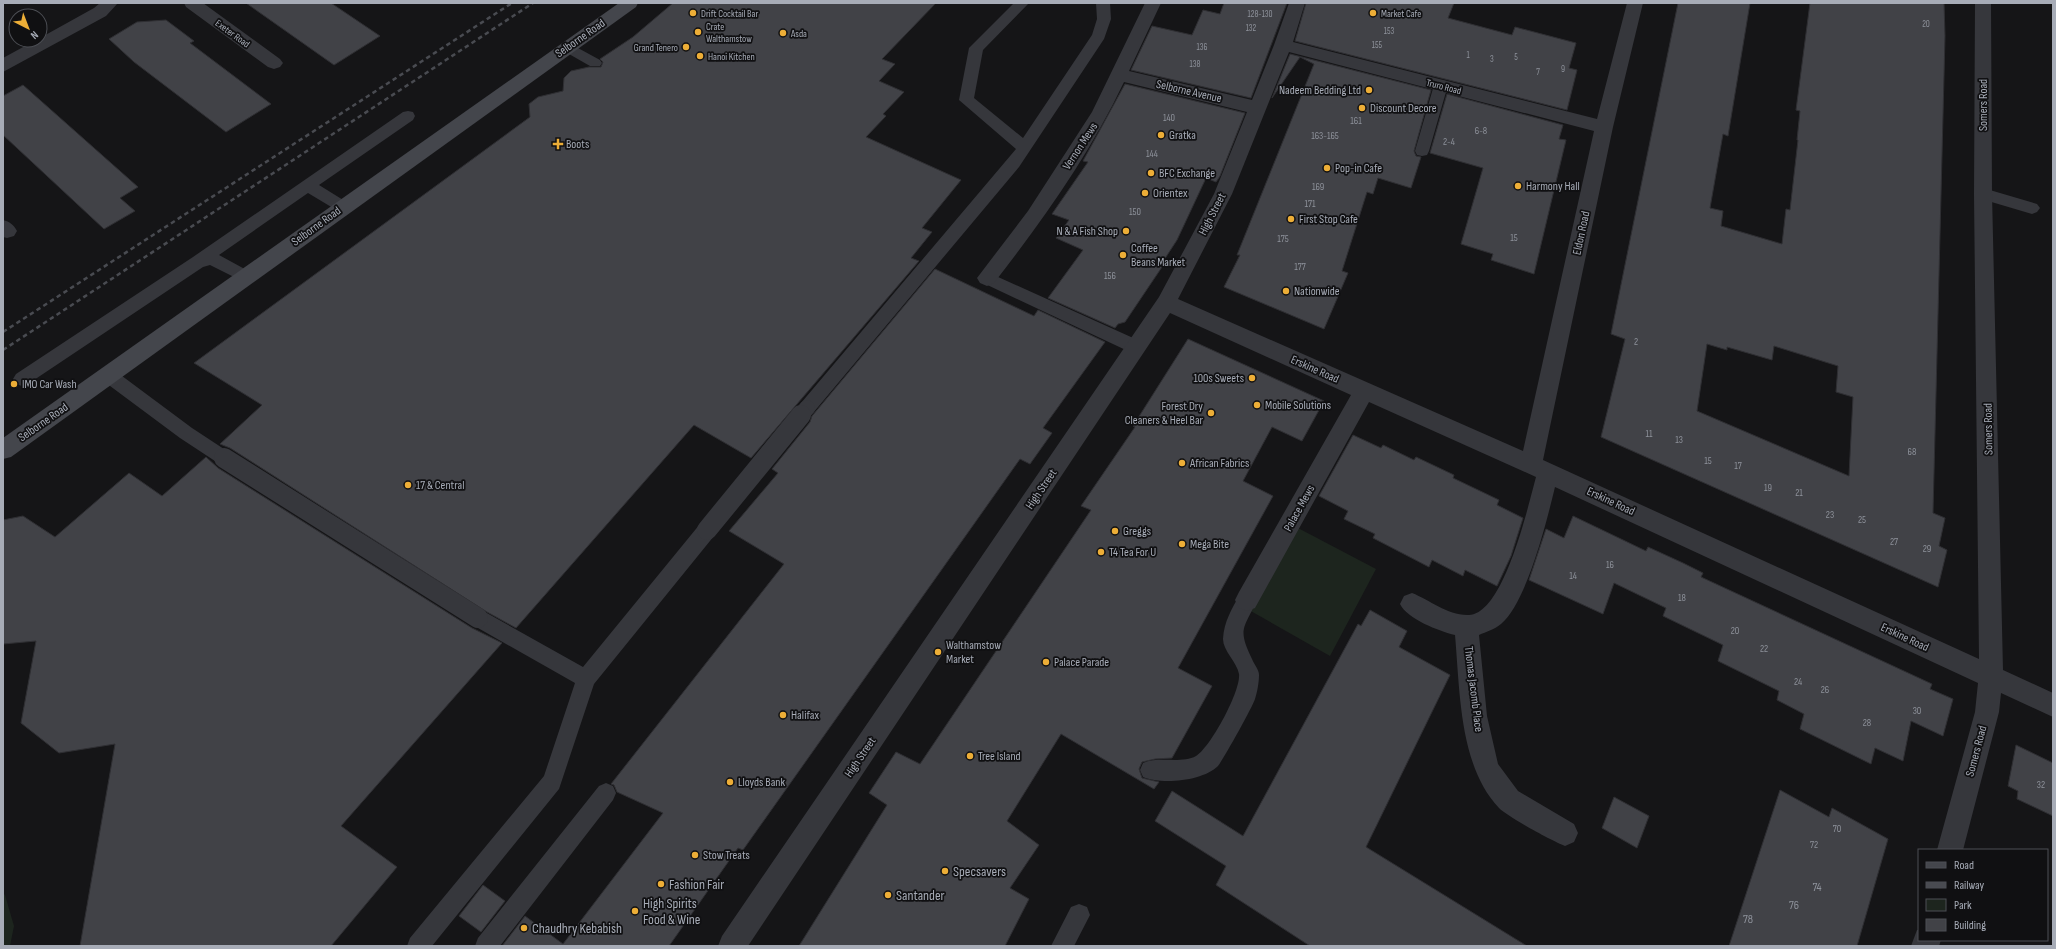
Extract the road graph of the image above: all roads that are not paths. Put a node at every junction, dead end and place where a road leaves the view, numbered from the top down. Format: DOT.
graph roads {
  1 [pos="110,3"];
  2 [pos="192,3"];
  3 [pos="630,3"];
  4 [pos="1103,3"];
  5 [pos="1153,3"];
  6 [pos="1297,3"];
  7 [pos="1635,3"];
  8 [pos="1983,3"];
  9 [pos="1018,8"];
  10 [pos="1283,45"];
  11 [pos="567,47"];
  12 [pos="274,63"];
  13 [pos="595,63"];
  14 [pos="3,66"];
  15 [pos="1120,75"];
  16 [pos="1441,85"];
  17 [pos="1258,108"];
  18 [pos="408,116"];
  19 [pos="1604,127"];
  20 [pos="1025,148"];
  21 [pos="1422,151"];
  22 [pos="308,186"];
  23 [pos="1983,194"];
  24 [pos="343,207"];
  25 [pos="2032,208"];
  26 [pos="199,261"];
  27 [pos="246,277"];
  28 [pos="987,278"];
  29 [pos="1166,303"];
  30 [pos="1136,347"];
  31 [pos="108,375"];
  32 [pos="22,380"];
  33 [pos="1364,391"];
  34 [pos="3,450"];
  35 [pos="1540,469"];
  36 [pos="1247,600"];
  37 [pos="1412,604"];
  38 [pos="1466,626"];
  39 [pos="1991,676"];
  40 [pos="586,679"];
  41 [pos="2053,705"];
  42 [pos="1150,770"];
  43 [pos="606,793"];
  44 [pos="1564,833"];
  45 [pos="1950,849"];
  46 [pos="1079,915"];
  47 [pos="418,946"];
  48 [pos="486,946"];
  49 [pos="732,946"];
  50 [pos="1062,946"];
  1 -- 14 [label="street"];
  2 -- 12 [label="street, Exeter Road"];
  3 -- 11 [label="street, Selborne Road"];
  4 -- 20 [label="lane"];
  5 -- 15 [label="street, Vernon Mews"];
  6 -- 10 [label="street, High Street"];
  7 -- 19 [label="street, Eldon Road"];
  8 -- 23 [label="street, Somers Road"];
  9 -- 20 [label="lane"];
  10 -- 16 [label="street, Truro Road"];
  10 -- 17 [label="street, High Street"];
  11 -- 13 [label="lane"];
  11 -- 24 [label="street, Selborne Road"];
  15 -- 17 [label="street, Selborne Avenue"];
  15 -- 28 [label="street, Vernon Mews"];
  16 -- 19 [label="street, Truro Road"];
  16 -- 21 [label="lane"];
  17 -- 29 [label="street, High Street"];
  18 -- 22 [label="lane"];
  19 -- 35 [label="street, Eldon Road"];
  20 -- 40 [label="lane, bridge"];
  22 -- 24 [label="lane"];
  22 -- 26 [label="lane"];
  23 -- 25 [label="lane"];
  23 -- 39 [label="street, Somers Road"];
  24 -- 27 [label="street, Selborne Road"];
  26 -- 27 [label="lane"];
  26 -- 32 [label="lane"];
  27 -- 31 [label="street, Selborne Road"];
  28 -- 30 [label="lane"];
  29 -- 30 [label="street, High Street"];
  29 -- 33 [label="street, Erskine Road"];
  30 -- 49 [label="street, High Street"];
  31 -- 34 [label="street, Selborne Road"];
  31 -- 40 [label="lane, bridge"];
  33 -- 35 [label="street, Erskine Road"];
  33 -- 36 [label="street, Palace Mews"];
  35 -- 38 [label="street"];
  35 -- 39 [label="street, Erskine Road"];
  36 -- 42 [label="lane, Palace Mews"];
  37 -- 38 [label="street"];
  38 -- 44 [label="street, Thomas Jacomb Place"];
  39 -- 41 [label="street, Erskine Road"];
  39 -- 45 [label="street, Somers Road"];
  40 -- 47 [label="lane"];
  43 -- 48 [label="lane"];
  46 -- 50 [label="lane"];
}
